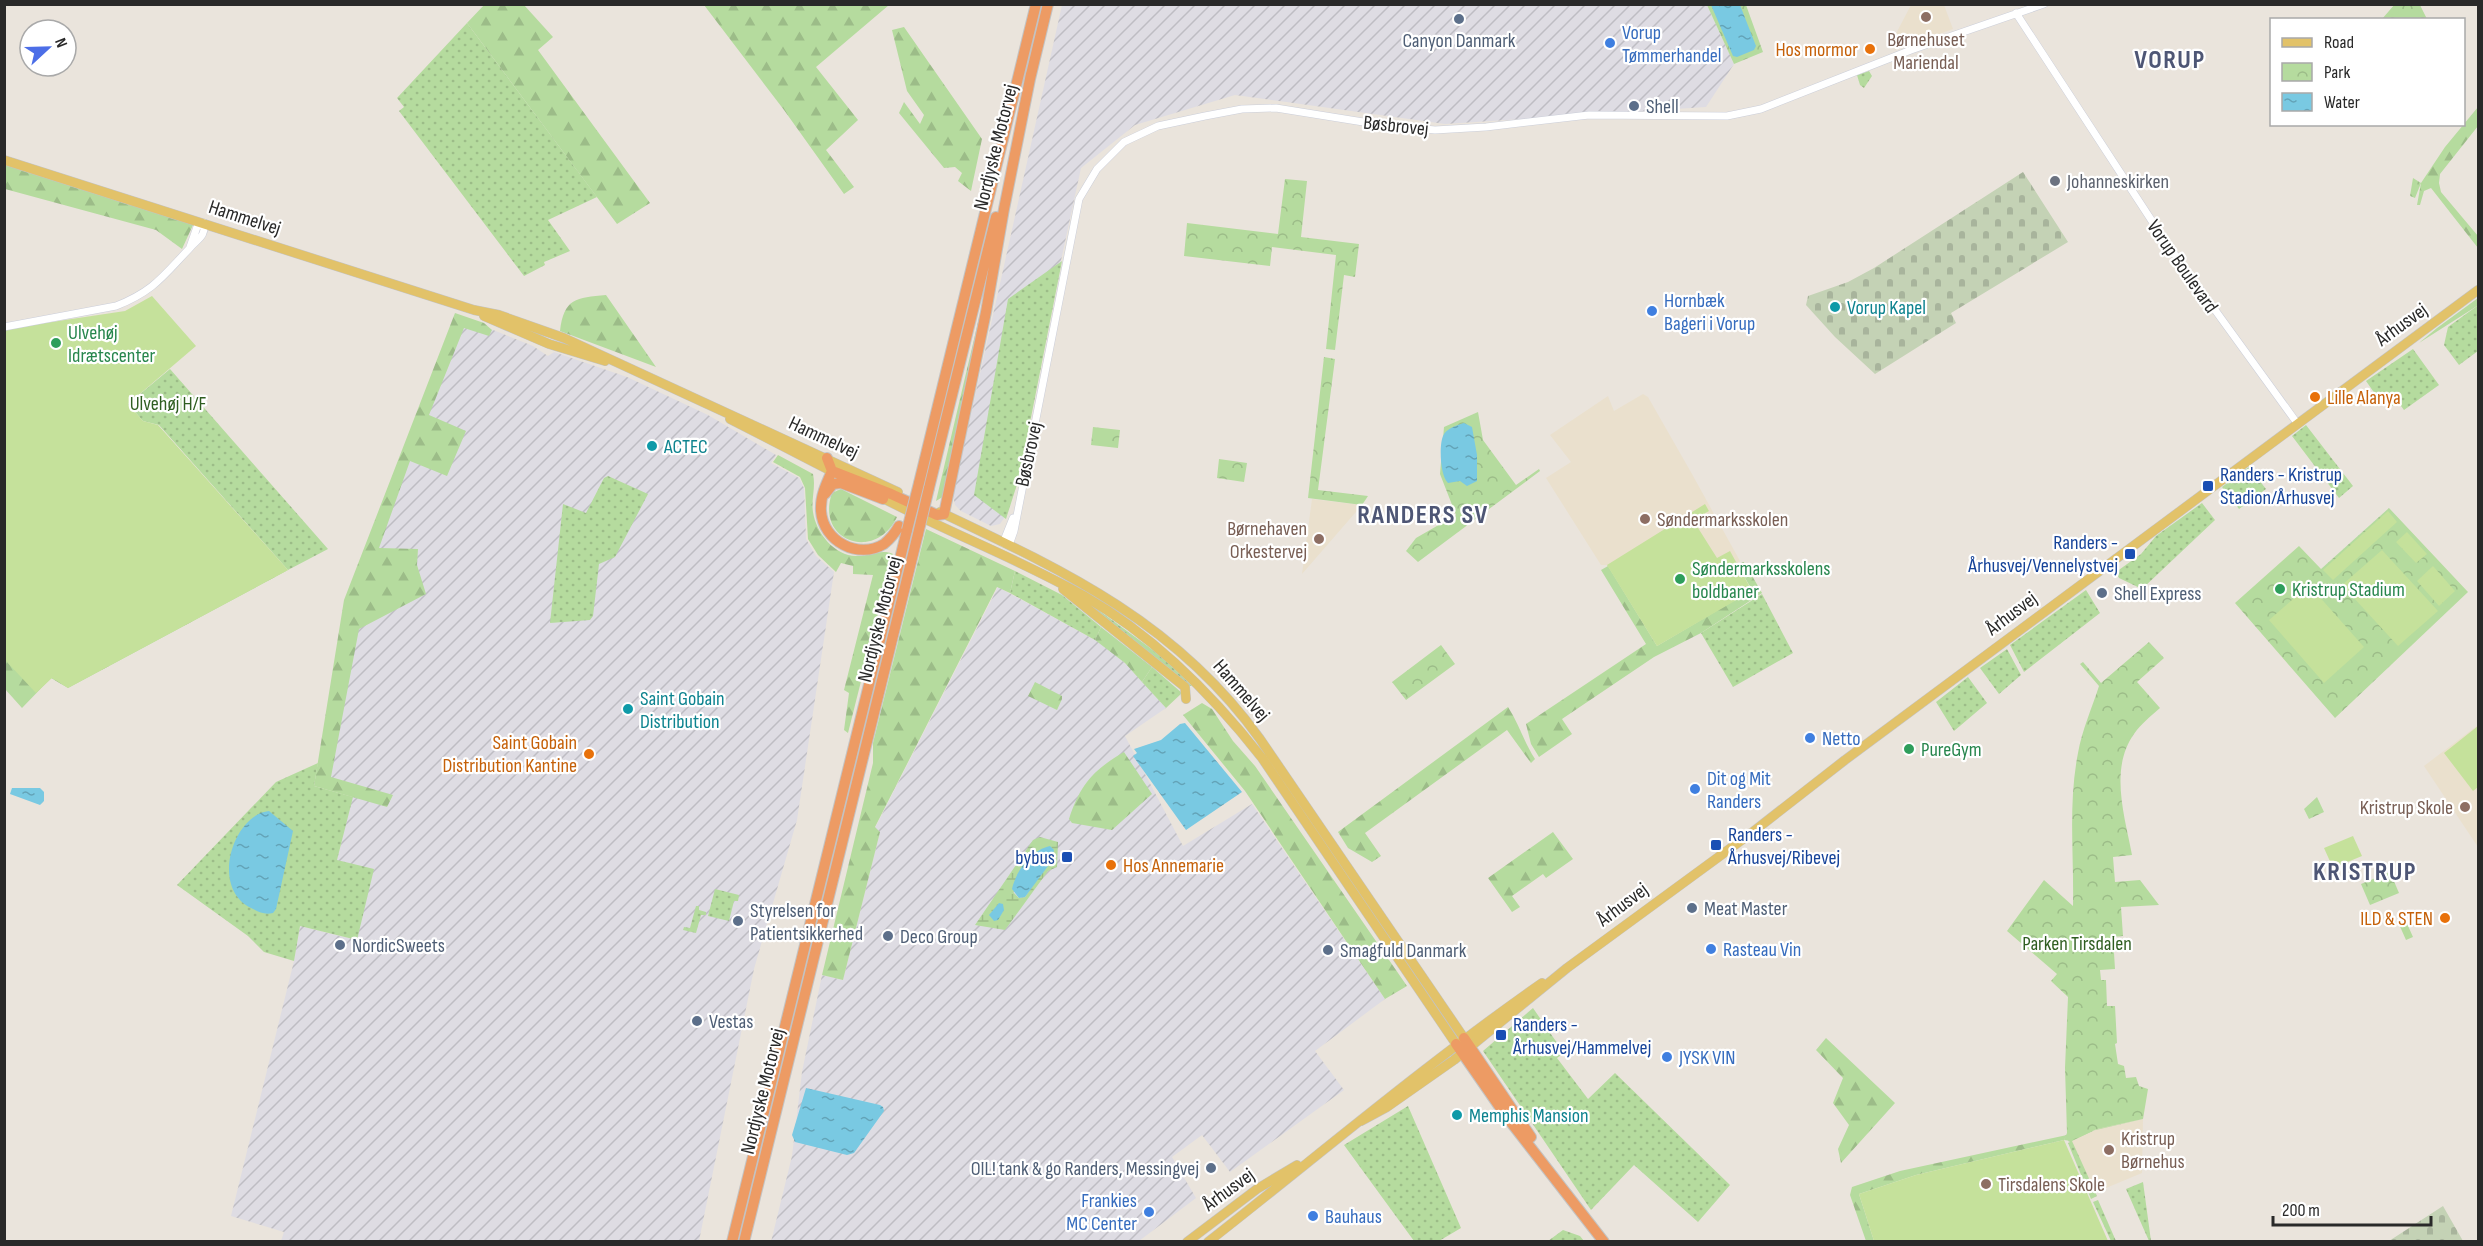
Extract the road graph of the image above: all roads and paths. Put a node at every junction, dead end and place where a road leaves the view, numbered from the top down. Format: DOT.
graph roads {
  1 [pos="1036,4"];
  2 [pos="1048,4"];
  3 [pos="2044,4"];
  4 [pos="2016,13"];
  5 [pos="1031,74"];
  6 [pos="4,160"];
  7 [pos="204,223"];
  8 [pos="2478,290"];
  9 [pos="474,310"];
  10 [pos="489,318"];
  11 [pos="4,327"];
  12 [pos="550,333"];
  13 [pos="541,341"];
  14 [pos="603,355"];
  15 [pos="625,366"];
  16 [pos="691,396"];
  17 [pos="2297,423"];
  18 [pos="827,458"];
  19 [pos="832,471"];
  20 [pos="921,484"];
  21 [pos="823,496"];
  22 [pos="883,499"];
  23 [pos="944,514"];
  24 [pos="930,521"];
  25 [pos="903,528"];
  26 [pos="1005,545"];
  27 [pos="1011,559"];
  28 [pos="1047,577"];
  29 [pos="1186,699"];
  30 [pos="1567,968"];
  31 [pos="1463,1046"];
  32 [pos="1361,1121"];
  33 [pos="1322,1150"];
  34 [pos="1257,1189"];
  35 [pos="1583,1214"];
  36 [pos="732,1242"];
  37 [pos="744,1242"];
  38 [pos="1187,1242"];
  39 [pos="1197,1242"];
  40 [pos="1208,1242"];
  41 [pos="1604,1242"];
  1 -- 20 [label="highway, Nordjyske Motorvej"];
  2 -- 5 [label="highway, Nordjyske Motorvej"];
  3 -- 4 [label="street, Bøsbrovej"];
  4 -- 17 [label="street, Vorup Boulevard"];
  4 -- 26 [label="street, Bøsbrovej"];
  5 -- 20 [label="highway, Nordjyske Motorvej"];
  5 -- 23 [label="highway"];
  6 -- 7 [label="main road, Hammelvej"];
  7 -- 9 [label="main road, Hammelvej"];
  7 -- 11 [label="street"];
  8 -- 17 [label="main road, Århusvej"];
  9 -- 10 [label="main road, Hammelvej"];
  9 -- 12 [label="main road, Hammelvej"];
  10 -- 12 [label="main road"];
  10 -- 13 [label="main road, Hammelvej"];
  12 -- 14 [label="main road, Hammelvej"];
  13 -- 14 [label="main road"];
  13 -- 15 [label="main road, Hammelvej"];
  14 -- 15 [label="main road, Hammelvej"];
  15 -- 16 [label="main road, Hammelvej"];
  16 -- 18 [label="main road, Hammelvej"];
  16 -- 19 [label="main road, Hammelvej"];
  17 -- 30 [label="main road, Århusvej"];
  18 -- 19 [label="highway"];
  18 -- 23 [label="main road, Hammelvej"];
  19 -- 21 [label="highway"];
  19 -- 22 [label="main road, Hammelvej"];
  19 -- 23 [label="highway"];
  20 -- 25 [label="highway, Nordjyske Motorvej"];
  20 -- 37 [label="highway, Nordjyske Motorvej, bridge"];
  21 -- 22 [label="highway"];
  21 -- 25 [label="highway"];
  22 -- 24 [label="main road, Hammelvej"];
  23 -- 26 [label="main road, Hammelvej"];
  24 -- 26 [label="main road"];
  24 -- 27 [label="main road, Hammelvej"];
  25 -- 36 [label="highway, Nordjyske Motorvej"];
  26 -- 27 [label="main road"];
  26 -- 31 [label="main road, Hammelvej"];
  27 -- 28 [label="main road, Hammelvej"];
  28 -- 29 [label="main road"];
  28 -- 31 [label="main road, Hammelvej"];
  30 -- 31 [label="main road, Århusvej"];
  30 -- 31 [label="main road, Århusvej"];
  31 -- 32 [label="main road, Århusvej"];
  31 -- 32 [label="main road, Århusvej"];
  31 -- 35 [label="highway, Hammelvej"];
  31 -- 35 [label="highway, Hammelvej"];
  32 -- 33 [label="main road, Århusvej"];
  33 -- 34 [label="main road, Århusvej"];
  33 -- 40 [label="main road, Århusvej"];
  34 -- 38 [label="main road, Århusvej"];
  34 -- 39 [label="main road"];
  35 -- 41 [label="highway, Hammelvej"];
}
